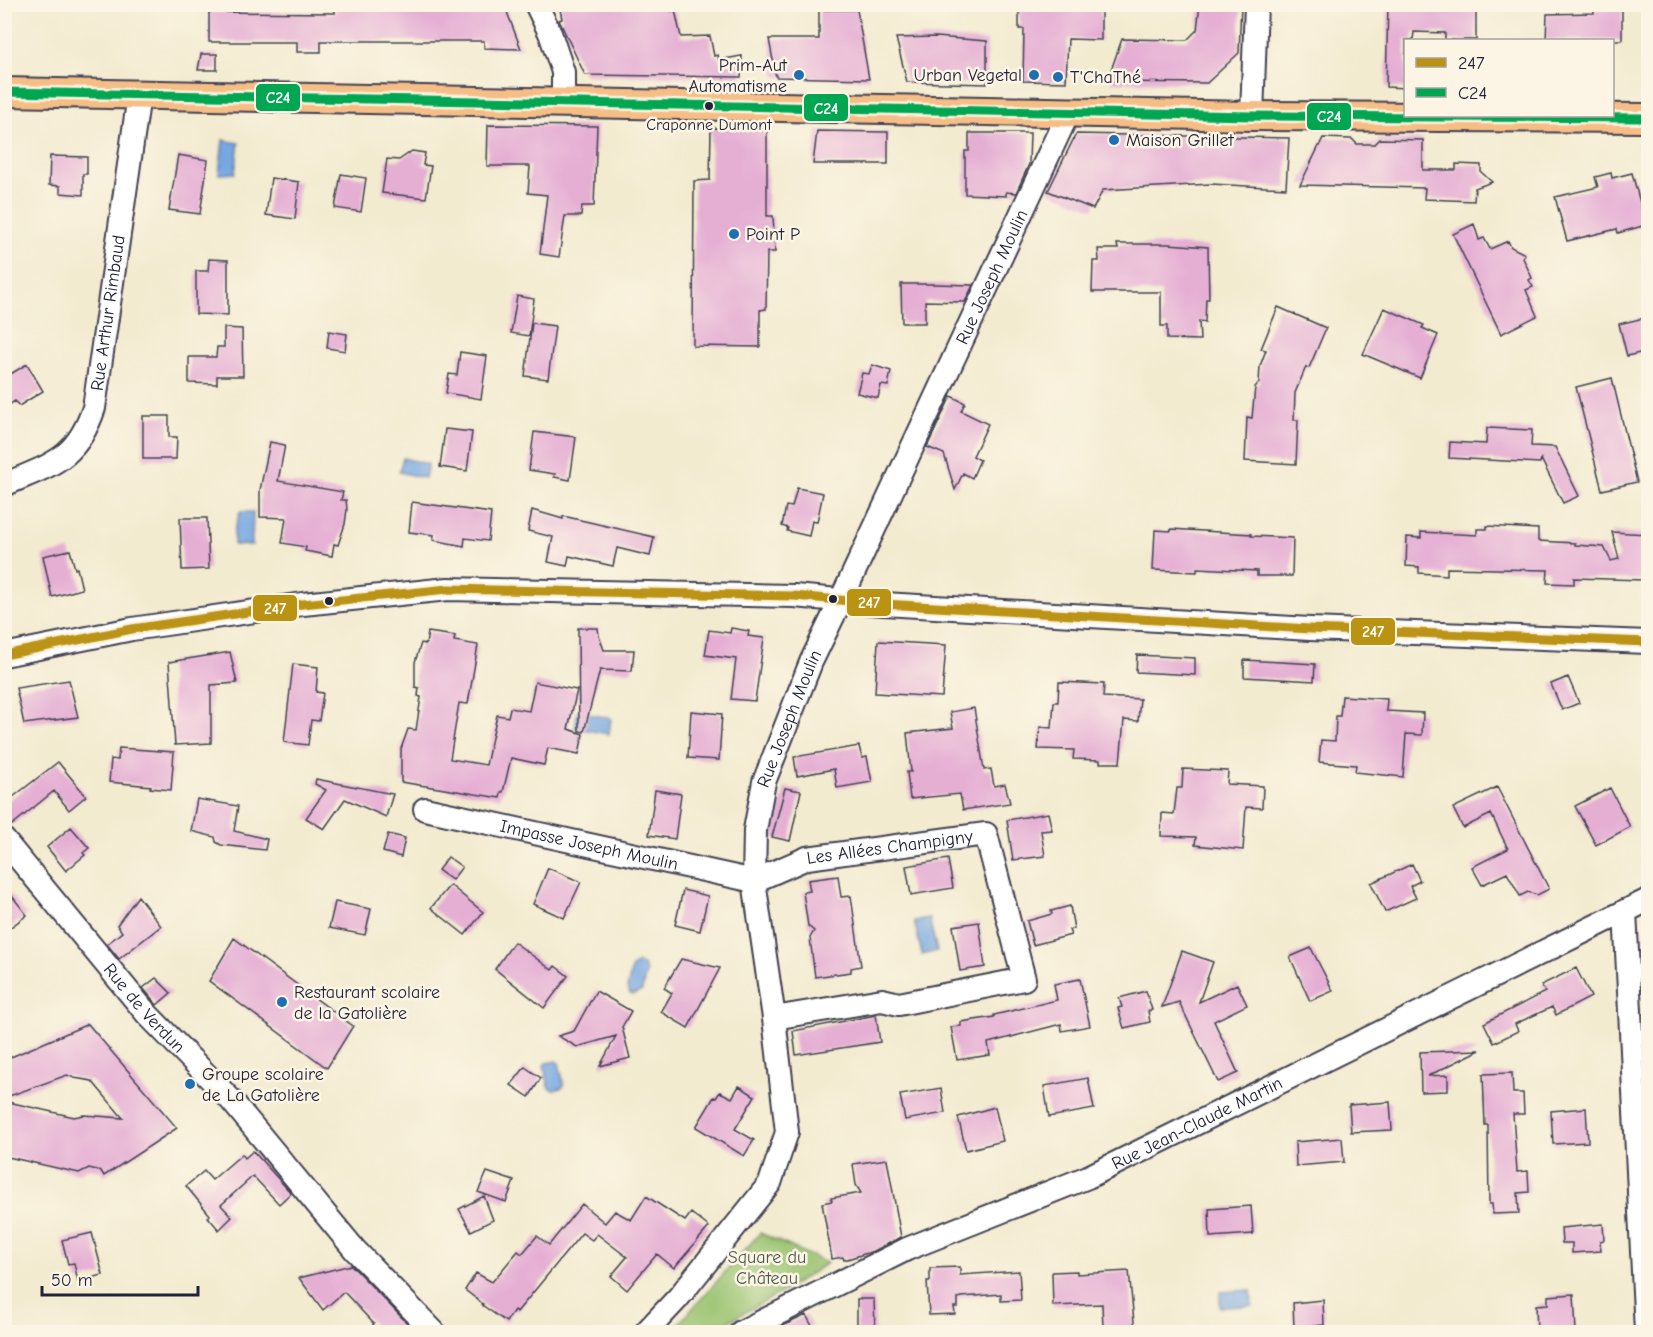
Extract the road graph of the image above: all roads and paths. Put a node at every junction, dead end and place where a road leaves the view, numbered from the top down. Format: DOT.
graph roads {
  1 [pos="536,4"];
  2 [pos="1256,4"];
  3 [pos="4,92"];
  4 [pos="139,95"];
  5 [pos="563,102"];
  6 [pos="1069,111"];
  7 [pos="1252,116"];
  8 [pos="1404,117"];
  9 [pos="1450,117"];
  10 [pos="1648,118"];
  11 [pos="4,484"];
  12 [pos="841,600"];
  13 [pos="1648,642"];
  14 [pos="4,655"];
  15 [pos="425,809"];
  16 [pos="4,840"];
  17 [pos="754,881"];
  18 [pos="1648,900"];
  19 [pos="1625,911"];
  20 [pos="774,1018"];
  21 [pos="649,1331"];
  22 [pos="434,1332"];
  23 [pos="741,1332"];
  24 [pos="1646,1332"];
  1 -- 5 [label="street"];
  2 -- 7 [label="street"];
  3 -- 4 [label="main road"];
  4 -- 5 [label="main road"];
  4 -- 11 [label="street, Rue Arthur Rimbaud"];
  5 -- 6 [label="main road"];
  6 -- 7 [label="main road"];
  6 -- 12 [label="street, Rue Joseph Moulin"];
  7 -- 8 [label="main road"];
  9 -- 10 [label="main road"];
  12 -- 13 [label="street"];
  12 -- 14 [label="street"];
  12 -- 17 [label="street, Rue Joseph Moulin"];
  15 -- 17 [label="street, Impasse Joseph Moulin"];
  16 -- 22 [label="street, Rue de Verdun"];
  17 -- 20 [label="street, Rue Joseph Moulin"];
  17 -- 20 [label="street, Les Allées Champigny"];
  18 -- 19 [label="street, Rue Jean-Claude Martin"];
  19 -- 23 [label="street, Rue Jean-Claude Martin"];
  19 -- 24 [label="street"];
  20 -- 21 [label="street, Rue Joseph Moulin"];
}
